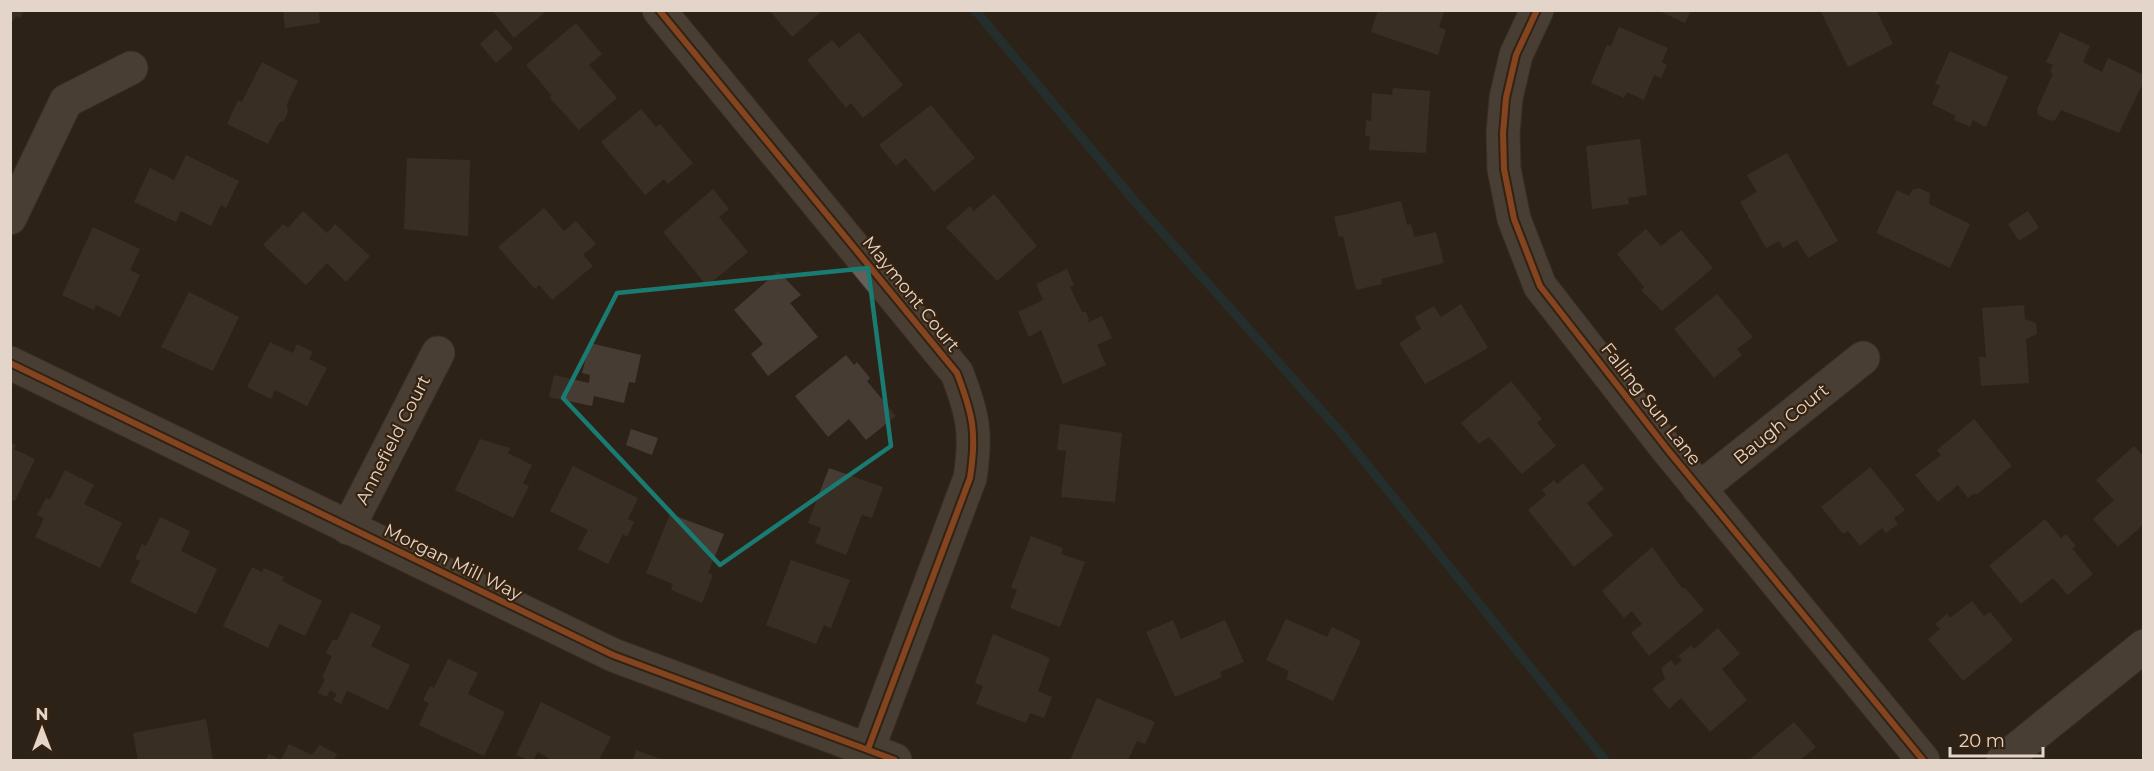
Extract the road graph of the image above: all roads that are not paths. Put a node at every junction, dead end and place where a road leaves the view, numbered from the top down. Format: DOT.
graph roads {
  1 [pos="659,10"];
  2 [pos="1537,10"];
  3 [pos="131,68"];
  4 [pos="10,218"];
  5 [pos="438,353"];
  6 [pos="1863,358"];
  7 [pos="10,363"];
  8 [pos="1699,489"];
  9 [pos="348,528"];
  10 [pos="2144,646"];
  11 [pos="881,755"];
  12 [pos="1923,760"];
  13 [pos="2003,760"];
  1 -- 11 [label="street, Maymont Court"];
  2 -- 8 [label="street, Falling Sun Lane"];
  3 -- 4 [label="street"];
  5 -- 9 [label="street, Annefield Court"];
  6 -- 8 [label="street, Baugh Court"];
  7 -- 9 [label="street, Morgan Mill Way"];
  8 -- 12 [label="street, Falling Sun Lane"];
  9 -- 11 [label="street, Morgan Mill Way"];
  10 -- 13 [label="street"];
}
